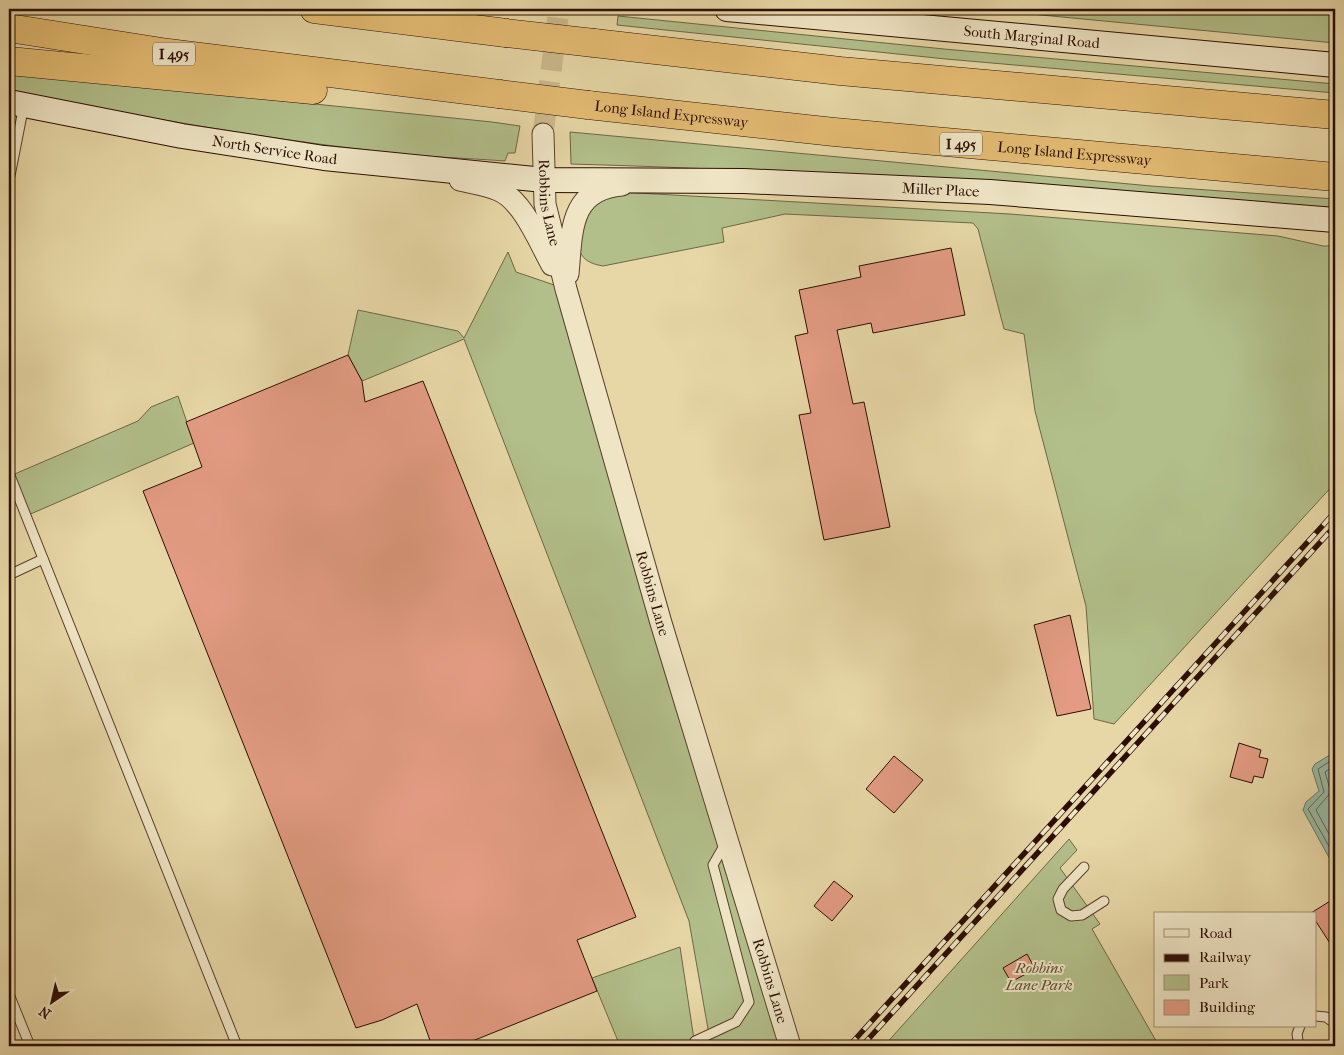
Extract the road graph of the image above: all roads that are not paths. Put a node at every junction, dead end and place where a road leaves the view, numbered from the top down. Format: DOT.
graph roads {
  1 [pos="314,9"];
  2 [pos="728,9"];
  3 [pos="9,28"];
  4 [pos="9,62"];
  5 [pos="1335,65"];
  6 [pos="415,84"];
  7 [pos="16,104"];
  8 [pos="1335,115"];
  9 [pos="543,134"];
  10 [pos="398,166"];
  11 [pos="1335,177"];
  12 [pos="544,180"];
  13 [pos="682,180"];
  14 [pos="9,181"];
  15 [pos="1335,220"];
  16 [pos="566,289"];
  17 [pos="9,473"];
  18 [pos="43,559"];
  19 [pos="9,575"];
  20 [pos="727,839"];
  21 [pos="1084,867"];
  22 [pos="1104,901"];
  23 [pos="9,994"];
  24 [pos="1316,1016"];
  25 [pos="1333,1022"];
  26 [pos="1299,1028"];
  27 [pos="694,1041"];
  28 [pos="30,1046"];
  29 [pos="237,1046"];
  30 [pos="790,1046"];
  31 [pos="1299,1046"];
  1 -- 8 [label="highway, bridge"];
  2 -- 5 [label="main road, South Marginal Road"];
  3 -- 6 [label="highway, Long Island Expressway / I 495"];
  4 -- 6 [label="highway"];
  6 -- 11 [label="highway, Long Island Expressway / I 495, bridge"];
  7 -- 10 [label="main road, North Service Road"];
  7 -- 14 [label="lane"];
  9 -- 12 [label="street, Robbins Lane"];
  10 -- 12 [label="main road, North Service Road"];
  10 -- 16 [label="street"];
  12 -- 13 [label="main road, Miller Place"];
  12 -- 16 [label="street, Robbins Lane"];
  13 -- 15 [label="main road, Miller Place"];
  13 -- 16 [label="street"];
  16 -- 20 [label="street, Robbins Lane"];
  17 -- 18 [label="lane"];
  18 -- 19 [label="lane"];
  18 -- 29 [label="lane"];
  20 -- 27 [label="lane"];
  20 -- 30 [label="street, Robbins Lane"];
  21 -- 22 [label="lane"];
  23 -- 28 [label="lane"];
  24 -- 25 [label="lane"];
  26 -- 31 [label="lane"];
}
